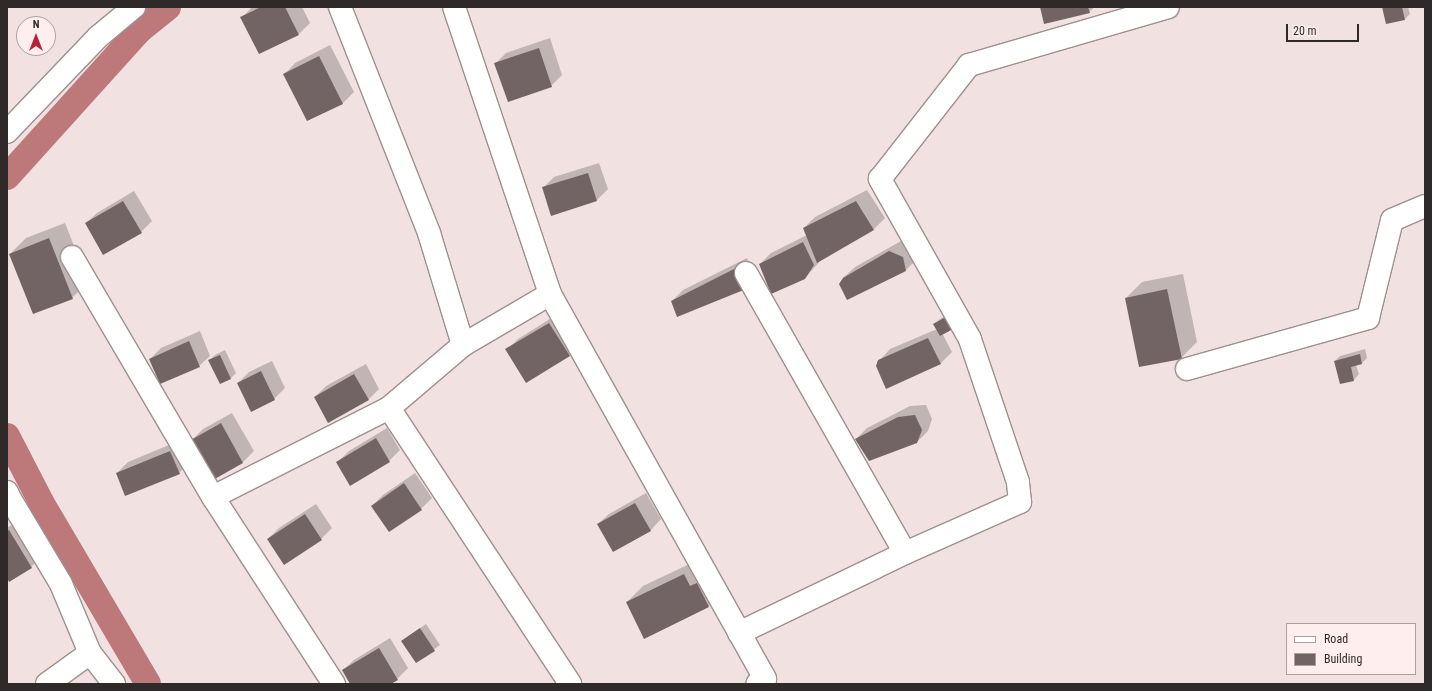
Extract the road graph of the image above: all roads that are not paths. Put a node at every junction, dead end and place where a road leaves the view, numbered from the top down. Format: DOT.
graph roads {
  1 [pos="134,7"];
  2 [pos="340,7"];
  3 [pos="454,7"];
  4 [pos="1168,7"];
  5 [pos="7,132"];
  6 [pos="1425,206"];
  7 [pos="72,257"];
  8 [pos="746,272"];
  9 [pos="550,294"];
  10 [pos="463,345"];
  11 [pos="1187,368"];
  12 [pos="389,408"];
  13 [pos="8,496"];
  14 [pos="213,498"];
  15 [pos="905,553"];
  16 [pos="739,632"];
  17 [pos="90,653"];
  18 [pos="47,684"];
  19 [pos="114,684"];
  20 [pos="334,684"];
  21 [pos="570,684"];
  22 [pos="757,684"];
  1 -- 5 [label="street"];
  2 -- 10 [label="street"];
  3 -- 9 [label="street"];
  4 -- 15 [label="street"];
  6 -- 11 [label="street"];
  7 -- 14 [label="street"];
  8 -- 15 [label="street"];
  9 -- 10 [label="street"];
  9 -- 16 [label="street"];
  10 -- 12 [label="street"];
  12 -- 14 [label="street"];
  12 -- 21 [label="street"];
  13 -- 17 [label="street"];
  14 -- 20 [label="street"];
  15 -- 16 [label="street"];
  16 -- 22 [label="street"];
  17 -- 18 [label="street"];
  17 -- 19 [label="street"];
}
